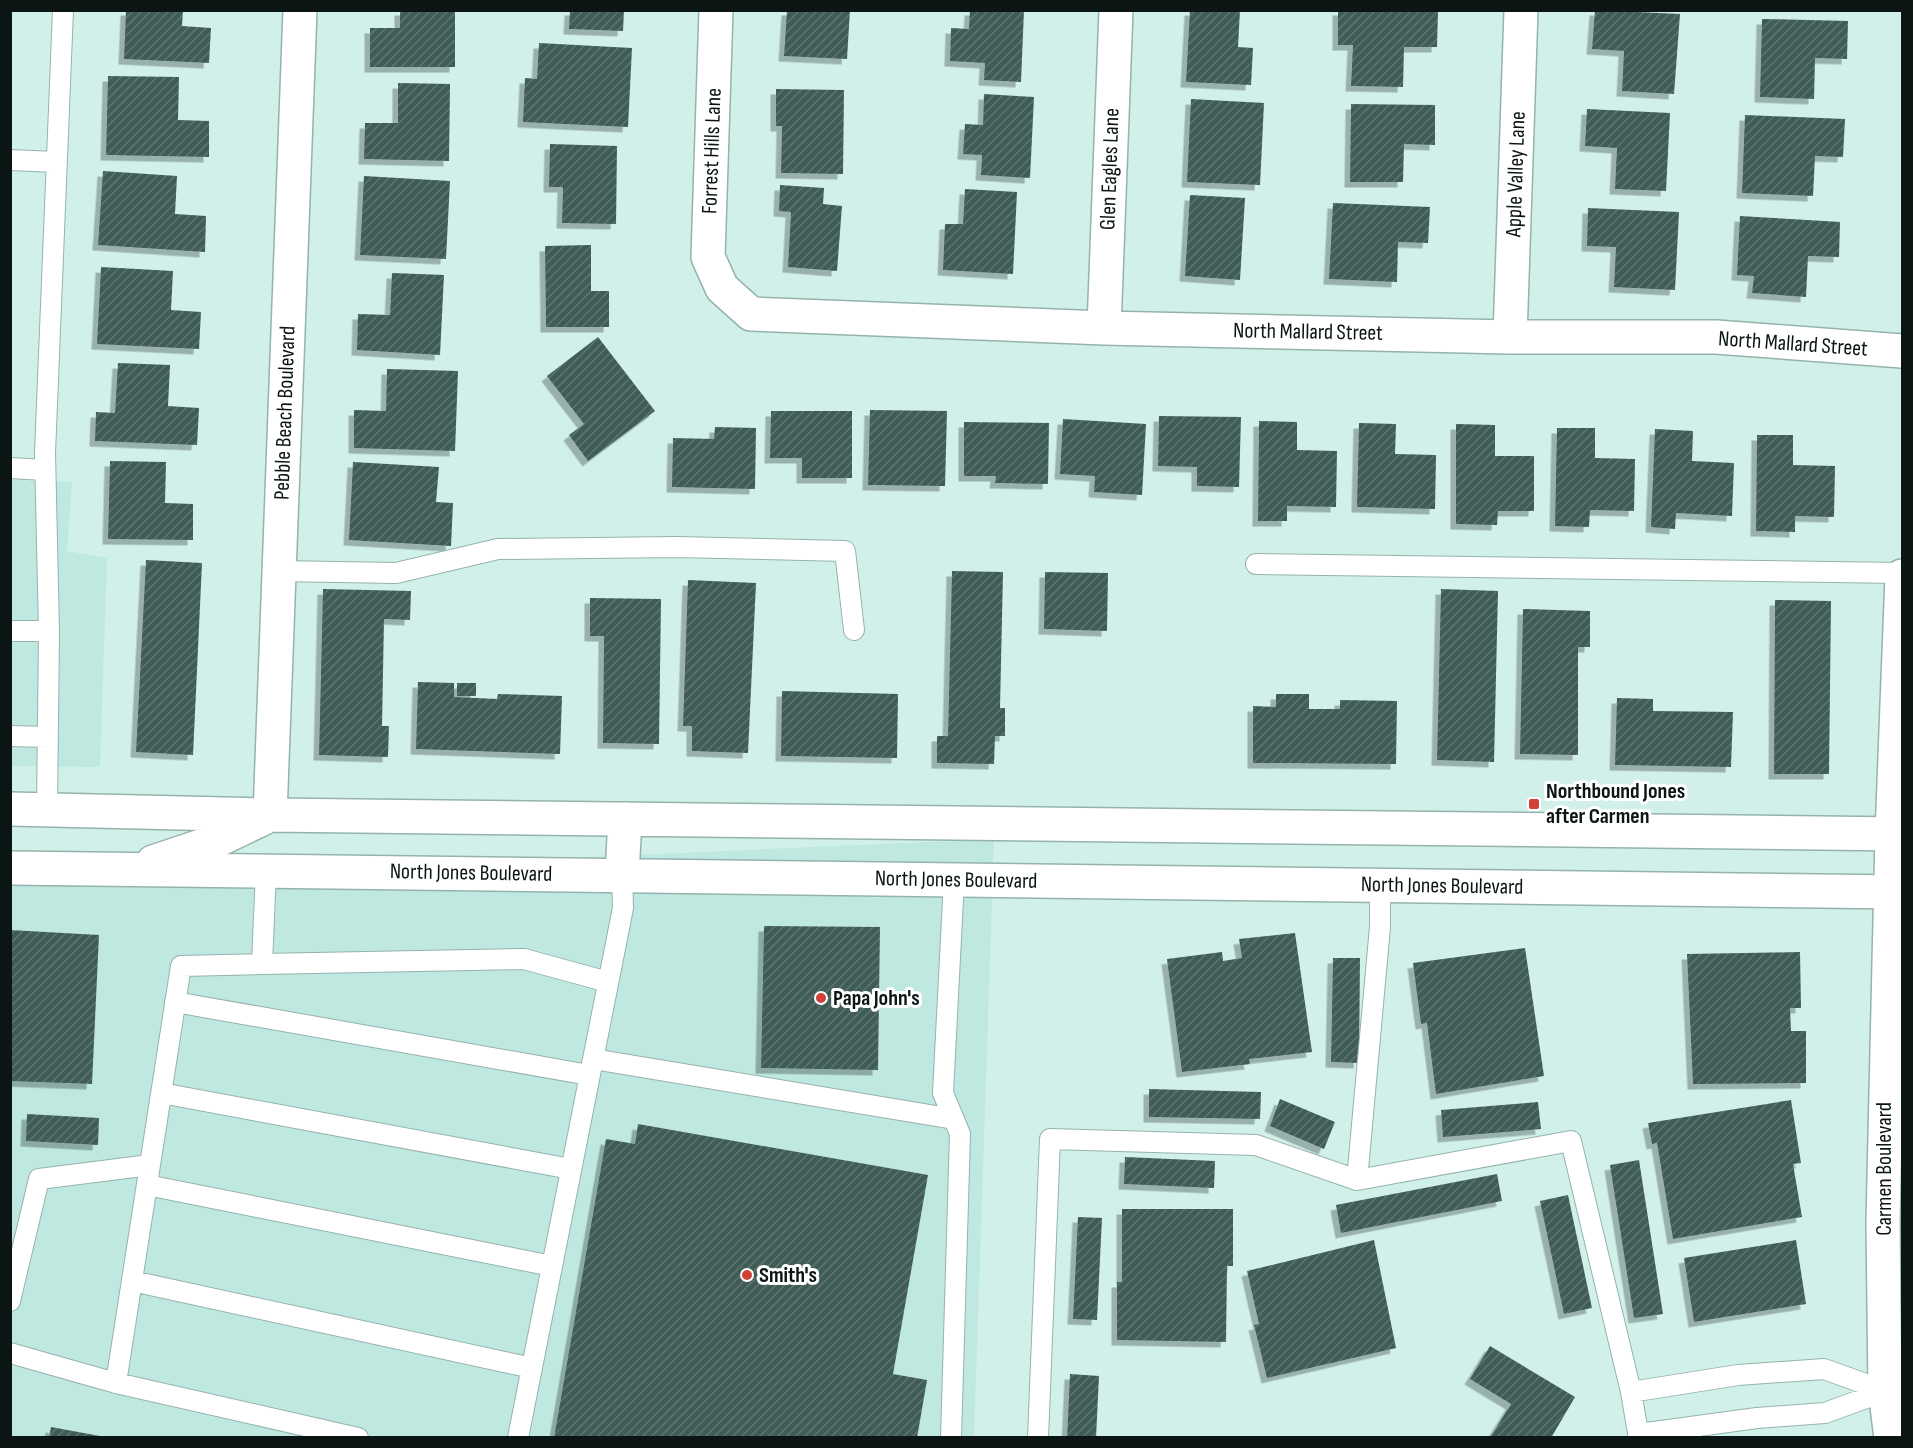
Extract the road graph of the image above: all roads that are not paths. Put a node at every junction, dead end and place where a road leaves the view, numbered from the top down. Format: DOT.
graph roads {
  1 [pos="63,10"];
  2 [pos="300,10"];
  3 [pos="716,10"];
  4 [pos="1116,10"];
  5 [pos="1521,10"];
  6 [pos="10,160"];
  7 [pos="57,162"];
  8 [pos="722,288"];
  9 [pos="1104,328"];
  10 [pos="1510,337"];
  11 [pos="1902,351"];
  12 [pos="10,468"];
  13 [pos="45,470"];
  14 [pos="1256,564"];
  15 [pos="279,571"];
  16 [pos="1902,574"];
  17 [pos="854,630"];
  18 [pos="10,631"];
  19 [pos="49,631"];
  20 [pos="10,736"];
  21 [pos="48,736"];
  22 [pos="10,809"];
  23 [pos="47,810"];
  24 [pos="270,815"];
  25 [pos="625,819"];
  26 [pos="1897,834"];
  27 [pos="10,868"];
  28 [pos="132,870"];
  29 [pos="266,871"];
  30 [pos="622,875"];
  31 [pos="954,880"];
  32 [pos="1380,885"];
  33 [pos="1895,892"];
  34 [pos="262,964"];
  35 [pos="608,982"];
  36 [pos="176,1002"];
  37 [pos="591,1067"];
  38 [pos="161,1093"];
  39 [pos="954,1119"];
  40 [pos="150,1165"];
  41 [pos="571,1169"];
  42 [pos="1357,1180"];
  43 [pos="147,1185"];
  44 [pos="20,1221"];
  45 [pos="552,1266"];
  46 [pos="132,1281"];
  47 [pos="10,1301"];
  48 [pos="10,1353"];
  49 [pos="532,1368"];
  50 [pos="116,1383"];
  51 [pos="1894,1391"];
  52 [pos="1631,1392"];
  53 [pos="1639,1436"];
  54 [pos="358,1437"];
  55 [pos="518,1437"];
  56 [pos="951,1437"];
  57 [pos="1038,1437"];
  58 [pos="1891,1437"];
  1 -- 7 [label="lane"];
  2 -- 15 [label="main road, Pebble Beach Boulevard"];
  3 -- 8 [label="main road, Forrest Hills Lane"];
  4 -- 9 [label="main road, Glen Eagles Lane"];
  5 -- 10 [label="main road, Apple Valley Lane"];
  6 -- 7 [label="lane"];
  7 -- 13 [label="lane"];
  8 -- 9 [label="main road, North Mallard Street"];
  9 -- 10 [label="main road, North Mallard Street"];
  10 -- 11 [label="main road, North Mallard Street"];
  12 -- 13 [label="lane"];
  13 -- 19 [label="lane"];
  14 -- 16 [label="lane"];
  15 -- 17 [label="lane"];
  15 -- 24 [label="main road, Pebble Beach Boulevard"];
  16 -- 26 [label="main road, Carmen Boulevard"];
  18 -- 19 [label="lane"];
  19 -- 21 [label="lane"];
  20 -- 21 [label="lane"];
  21 -- 23 [label="lane"];
  22 -- 23 [label="main road"];
  23 -- 24 [label="main road"];
  24 -- 25 [label="main road"];
  24 -- 28 [label="main road"];
  25 -- 26 [label="main road"];
  25 -- 30 [label="main road"];
  26 -- 33 [label="main road, Carmen Boulevard"];
  27 -- 28 [label="main road, North Jones Boulevard"];
  28 -- 29 [label="main road, North Jones Boulevard"];
  29 -- 30 [label="main road, North Jones Boulevard"];
  29 -- 34 [label="lane"];
  30 -- 31 [label="main road, North Jones Boulevard"];
  30 -- 35 [label="lane"];
  31 -- 32 [label="main road, North Jones Boulevard"];
  31 -- 39 [label="lane"];
  32 -- 33 [label="main road, North Jones Boulevard"];
  32 -- 42 [label="lane"];
  33 -- 51 [label="main road, Carmen Boulevard"];
  34 -- 35 [label="lane"];
  34 -- 36 [label="lane"];
  35 -- 37 [label="lane"];
  36 -- 37 [label="lane"];
  36 -- 38 [label="lane"];
  37 -- 39 [label="lane"];
  37 -- 41 [label="lane"];
  38 -- 40 [label="lane"];
  38 -- 41 [label="lane"];
  39 -- 56 [label="lane"];
  40 -- 43 [label="lane"];
  40 -- 44 [label="lane"];
  41 -- 45 [label="lane"];
  42 -- 52 [label="lane"];
  42 -- 57 [label="lane"];
  43 -- 45 [label="lane"];
  43 -- 46 [label="lane"];
  44 -- 47 [label="lane"];
  45 -- 49 [label="lane"];
  46 -- 49 [label="lane"];
  46 -- 50 [label="lane"];
  48 -- 50 [label="lane"];
  49 -- 55 [label="lane"];
  50 -- 54 [label="lane"];
  51 -- 52 [label="lane"];
  51 -- 53 [label="lane"];
  51 -- 58 [label="main road, Carmen Boulevard"];
  52 -- 53 [label="lane"];
}
